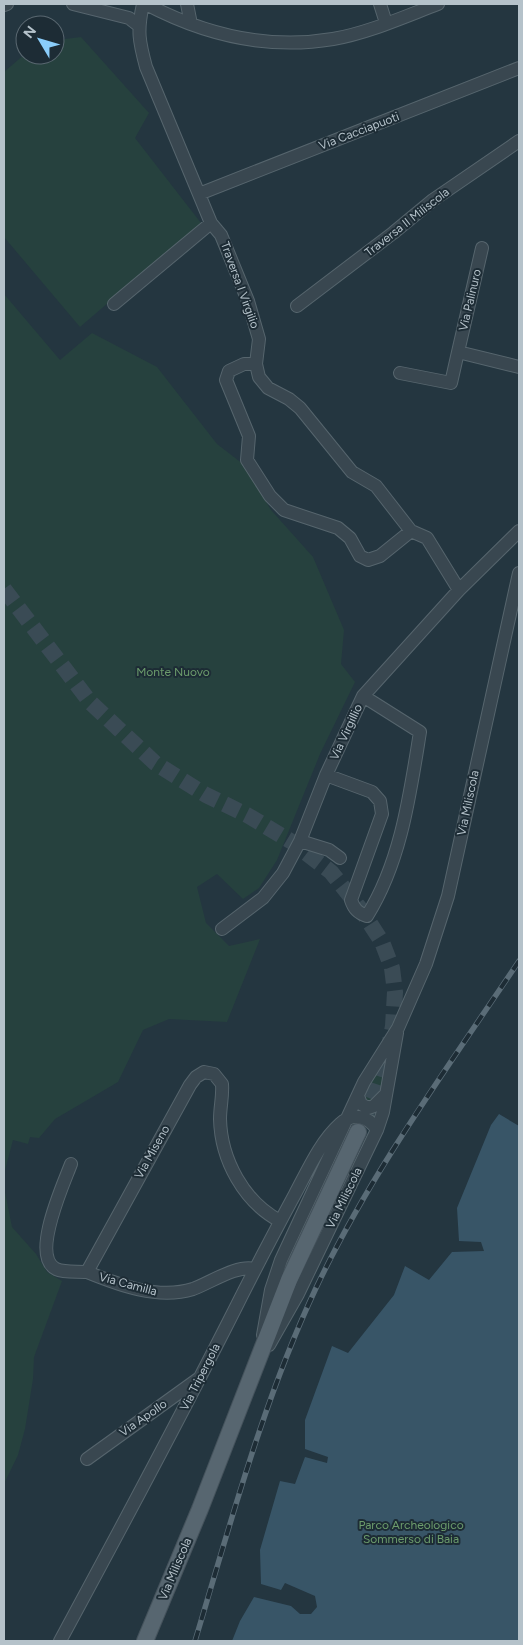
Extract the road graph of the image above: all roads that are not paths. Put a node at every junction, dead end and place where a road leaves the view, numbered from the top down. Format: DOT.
graph roads {
  1 [pos="73,4"];
  2 [pos="145,4"];
  3 [pos="187,4"];
  4 [pos="380,4"];
  5 [pos="438,4"];
  6 [pos="386,23"];
  7 [pos="191,24"];
  8 [pos="138,25"];
  9 [pos="519,68"];
  10 [pos="519,141"];
  11 [pos="199,194"];
  12 [pos="211,223"];
  13 [pos="482,248"];
  14 [pos="114,304"];
  15 [pos="297,306"];
  16 [pos="458,352"];
  17 [pos="256,364"];
  18 [pos="519,367"];
  19 [pos="400,374"];
  20 [pos="411,531"];
  21 [pos="519,531"];
  22 [pos="519,573"];
  23 [pos="459,590"];
  24 [pos="363,696"];
  25 [pos="326,775"];
  26 [pos="300,841"];
  27 [pos="340,858"];
  28 [pos="222,929"];
  29 [pos="398,1028"];
  30 [pos="386,1094"];
  31 [pos="358,1096"];
  32 [pos="347,1118"];
  33 [pos="377,1130"];
  34 [pos="358,1132"];
  35 [pos="71,1164"];
  36 [pos="280,1221"];
  37 [pos="255,1269"];
  38 [pos="87,1272"];
  39 [pos="260,1357"];
  40 [pos="200,1378"];
  41 [pos="87,1459"];
  42 [pos="60,1641"];
  43 [pos="144,1641"];
  1 -- 8 [label="street"];
  2 -- 7 [label="street"];
  2 -- 8 [label="street, Traversa I Virgilio"];
  3 -- 7 [label="street"];
  4 -- 6 [label="street"];
  5 -- 6 [label="street"];
  6 -- 7 [label="street"];
  8 -- 11 [label="street, Traversa I Virgilio"];
  9 -- 11 [label="street, Via Cacciapuoti"];
  10 -- 15 [label="street, Traversa II Miliscola"];
  11 -- 12 [label="street, Traversa I Virgilio"];
  12 -- 14 [label="street"];
  12 -- 17 [label="street, Traversa I Virgilio"];
  13 -- 16 [label="street, Via Palinuro"];
  16 -- 18 [label="street"];
  16 -- 19 [label="street, Via Palinuro"];
  17 -- 20 [label="street"];
  17 -- 20 [label="street"];
  20 -- 23 [label="street"];
  21 -- 23 [label="street, Via Virgillio"];
  22 -- 29 [label="street, Via Miliscola"];
  23 -- 24 [label="street, Via Virgillio"];
  24 -- 25 [label="street, Via Virgillio"];
  24 -- 25 [label="street"];
  25 -- 26 [label="street, Via Virgillio"];
  26 -- 27 [label="street"];
  26 -- 28 [label="street, Via Virgillio"];
  29 -- 30 [label="street, Via Miliscola"];
  29 -- 31 [label="street, Via Miliscola"];
  30 -- 31 [label="street"];
  30 -- 33 [label="street, Via Miliscola"];
  31 -- 32 [label="street, Via Miliscola"];
  32 -- 33 [label="street"];
  32 -- 36 [label="street, Via Tripergola"];
  32 -- 39 [label="street, Via Miliscola"];
  33 -- 39 [label="street, Via Miliscola"];
  34 -- 39 [label="main road, Via Miliscola"];
  35 -- 38 [label="street"];
  36 -- 37 [label="street, Via Tripergola"];
  36 -- 38 [label="street, Via Miseno"];
  37 -- 38 [label="street, Via Camilla"];
  37 -- 40 [label="street, Via Tripergola"];
  39 -- 43 [label="main road, Via Miliscola"];
  40 -- 41 [label="street, Via Apollo"];
  40 -- 42 [label="street, Via Tripergola"];
}
